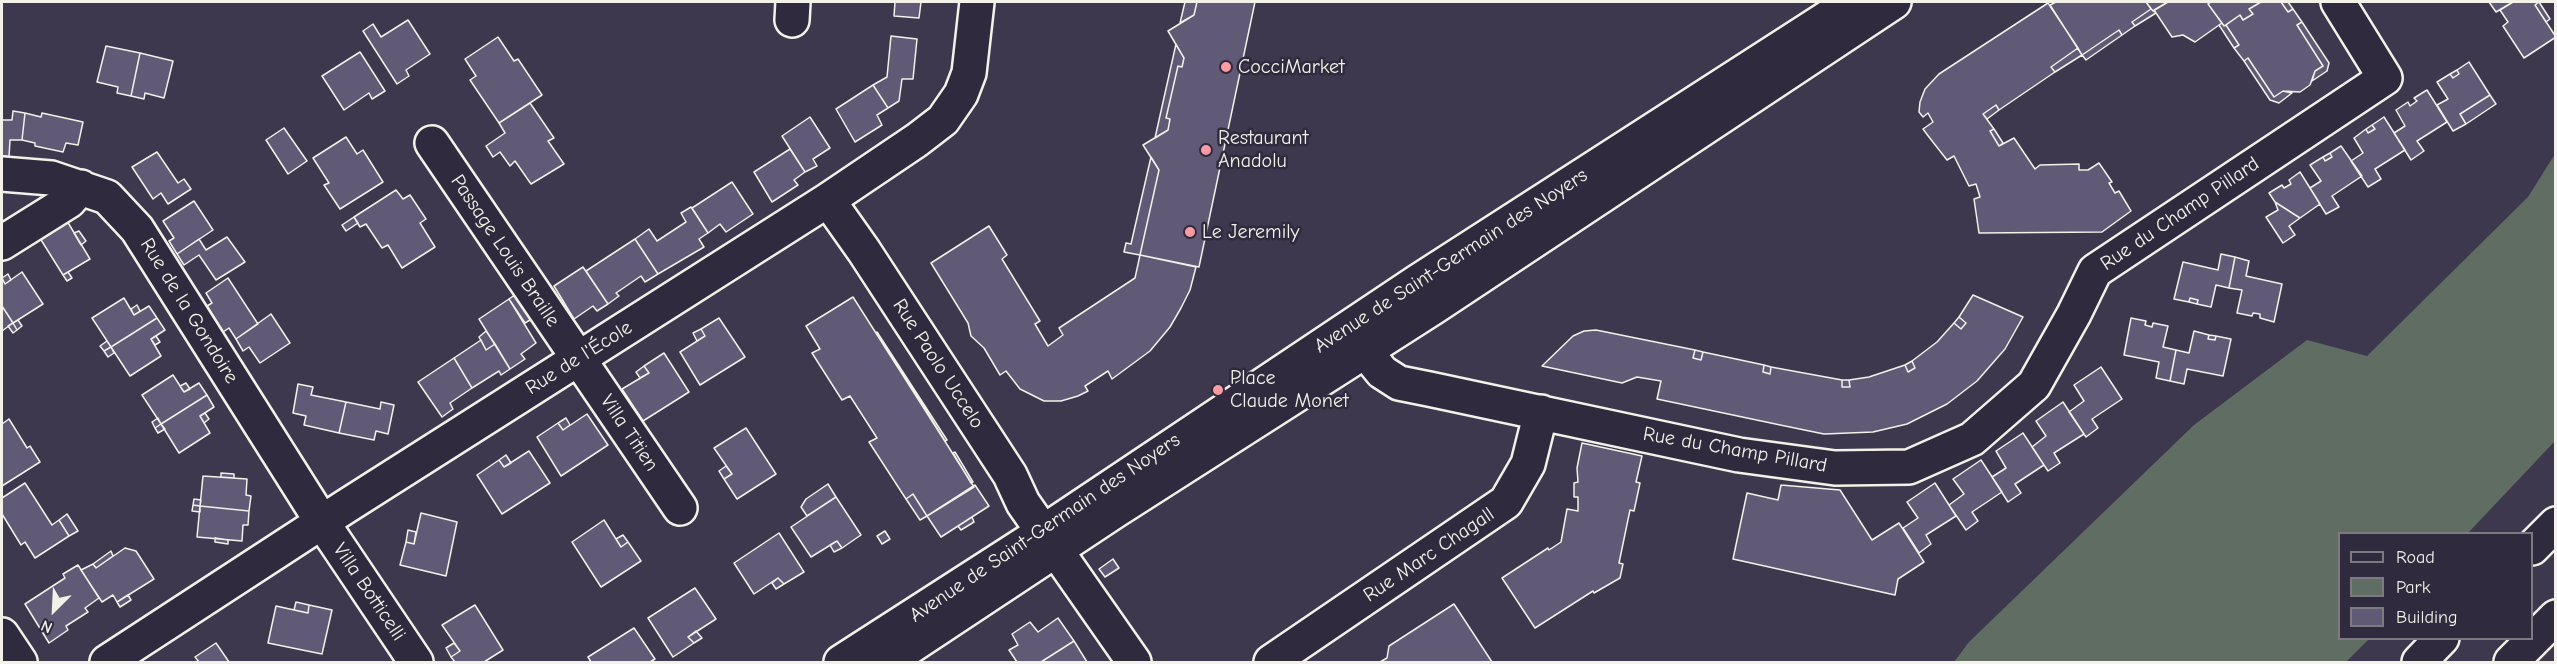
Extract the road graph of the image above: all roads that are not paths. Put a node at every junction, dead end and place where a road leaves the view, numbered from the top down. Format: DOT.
graph roads {
  1 [pos="977,2"];
  2 [pos="2338,2"];
  3 [pos="1869,6"];
  4 [pos="432,143"];
  5 [pos="2,174"];
  6 [pos="81,186"];
  7 [pos="828,200"];
  8 [pos="2,243"];
  9 [pos="1365,351"];
  10 [pos="579,358"];
  11 [pos="1541,412"];
  12 [pos="680,508"];
  13 [pos="322,522"];
  14 [pos="2556,524"];
  15 [pos="1049,542"];
  16 [pos="2533,547"];
  17 [pos="2556,617"];
  18 [pos="2,635"];
  19 [pos="2441,640"];
  20 [pos="20,663"];
  21 [pos="107,663"];
  22 [pos="416,663"];
  23 [pos="841,663"];
  24 [pos="887,663"];
  25 [pos="1134,663"];
  26 [pos="1272,663"];
  27 [pos="2419,663"];
  28 [pos="2511,663"];
  1 -- 7 [label="main road, Rue de l'École"];
  2 -- 11 [label="main road, Rue du Champ Pillard"];
  3 -- 9 [label="main road, Avenue de Saint-Germain des Noyers"];
  3 -- 15 [label="main road, Avenue de Saint-Germain des Noyers"];
  4 -- 10 [label="main road, Passage Louis Braille"];
  5 -- 6 [label="main road, Rue de la Gondoire"];
  6 -- 8 [label="main road"];
  6 -- 13 [label="main road, Rue de la Gondoire"];
  7 -- 10 [label="main road, Rue de l'École"];
  7 -- 15 [label="main road, Rue Paolo Uccelo"];
  9 -- 11 [label="main road, Rue du Champ Pillard"];
  9 -- 15 [label="main road, Avenue de Saint-Germain des Noyers"];
  10 -- 12 [label="main road, Villa Titien"];
  10 -- 13 [label="main road, Rue de l'École"];
  11 -- 26 [label="main road, Rue Marc Chagall"];
  13 -- 21 [label="main road, Rue de l'École"];
  13 -- 22 [label="main road, Villa Botticelli"];
  14 -- 16 [label="main road"];
  15 -- 23 [label="main road, Avenue de Saint-Germain des Noyers"];
  15 -- 24 [label="main road, Avenue de Saint-Germain des Noyers"];
  15 -- 25 [label="main road"];
  17 -- 28 [label="main road"];
  18 -- 20 [label="main road"];
  19 -- 27 [label="main road"];
}
